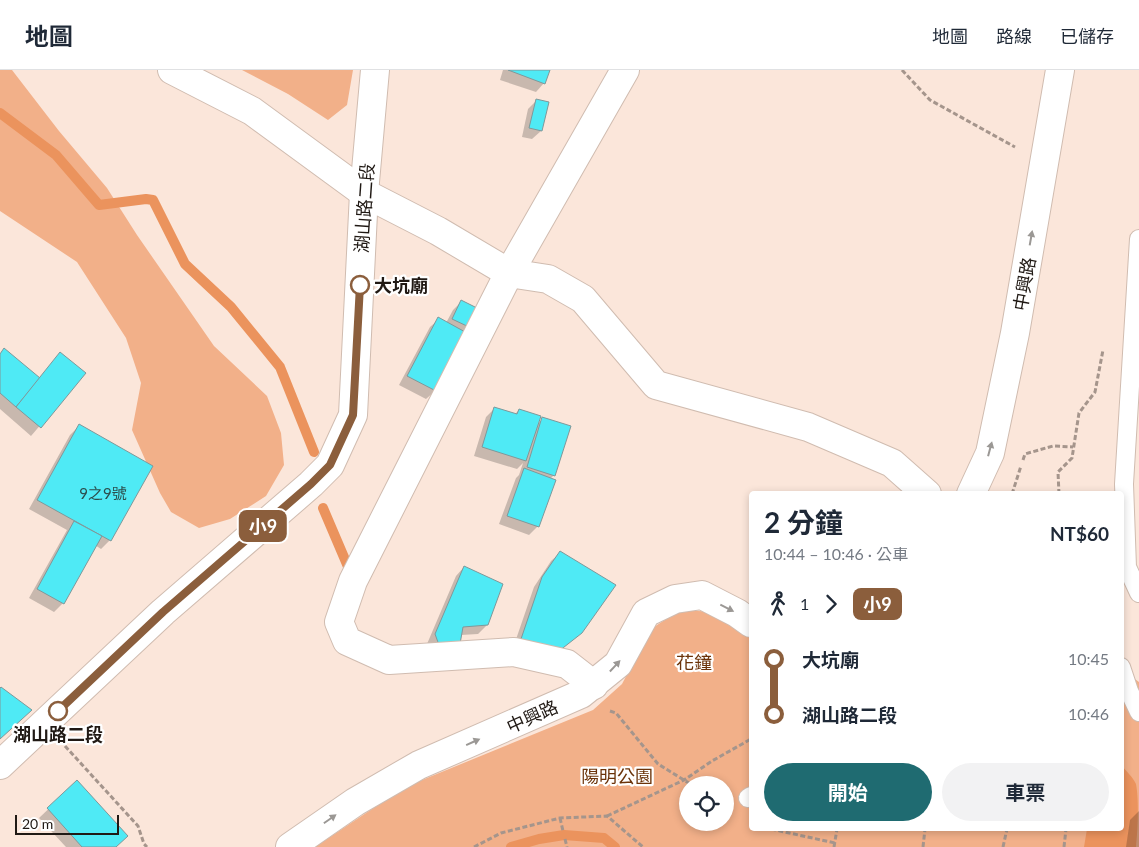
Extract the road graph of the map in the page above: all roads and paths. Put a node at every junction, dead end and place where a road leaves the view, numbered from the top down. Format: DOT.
graph roads {
  1 [pos="172,70"];
  2 [pos="374,70"];
  3 [pos="625,70"];
  4 [pos="902,70"];
  5 [pos="1060,70"];
  6 [pos="1044,163"];
  7 [pos="364,194"];
  8 [pos="1139,239"];
  9 [pos="509,273"];
  10 [pos="1104,344"];
  11 [pos="1074,447"];
  12 [pos="924,491"];
  13 [pos="972,491"];
  14 [pos="1013,491"];
  15 [pos="1059,491"];
  16 [pos="1139,593"];
  17 [pos="749,622"];
  18 [pos="1124,676"];
  19 [pos="594,685"];
  20 [pos="607,709"];
  21 [pos="1139,712"];
  22 [pos="44,724"];
  23 [pos="749,740"];
  24 [pos="0,765"];
  25 [pos="690,776"];
  26 [pos="679,777"];
  27 [pos="679,782"];
  28 [pos="607,816"];
  29 [pos="560,818"];
  30 [pos="563,831"];
  31 [pos="780,831"];
  32 [pos="836,831"];
  33 [pos="925,831"];
  34 [pos="1006,831"];
  35 [pos="1066,831"];
  36 [pos="565,839"];
  37 [pos="834,845"];
  38 [pos="147,847"];
  39 [pos="290,847"];
  40 [pos="474,847"];
  41 [pos="566,847"];
  42 [pos="643,847"];
  43 [pos="923,847"];
  44 [pos="1003,847"];
  45 [pos="1064,847"];
  1 -- 7 [label="street"];
  2 -- 7 [label="street, 湖山路二段"];
  3 -- 9 [label="street"];
  4 -- 6 [label="path"];
  5 -- 6 [label="street, 中興路"];
  13 -- 6 [label="street, 中興路, one-way"];
  7 -- 9 [label="street"];
  7 -- 22 [label="street, 湖山路二段"];
  8 -- 16 [label="lane"];
  9 -- 12 [label="street"];
  9 -- 19 [label="street"];
  10 -- 11 [label="path"];
  11 -- 14 [label="path"];
  11 -- 15 [label="path"];
  19 -- 17 [label="street, 中興路, one-way"];
  18 -- 21 [label="lane"];
  39 -- 19 [label="street, 中興路, one-way"];
  20 -- 26 [label="path"];
  22 -- 24 [label="street, 湖山路二段"];
  22 -- 38 [label="path"];
  23 -- 25 [label="path"];
  27 -- 28 [label="path"];
  28 -- 29 [label="path"];
  28 -- 42 [label="path"];
  29 -- 30 [label="path"];
  29 -- 40 [label="path"];
  31 -- 37 [label="path"];
  32 -- 37 [label="path"];
  33 -- 43 [label="path"];
  34 -- 44 [label="path"];
  35 -- 45 [label="path"];
  36 -- 41 [label="path"];
}
